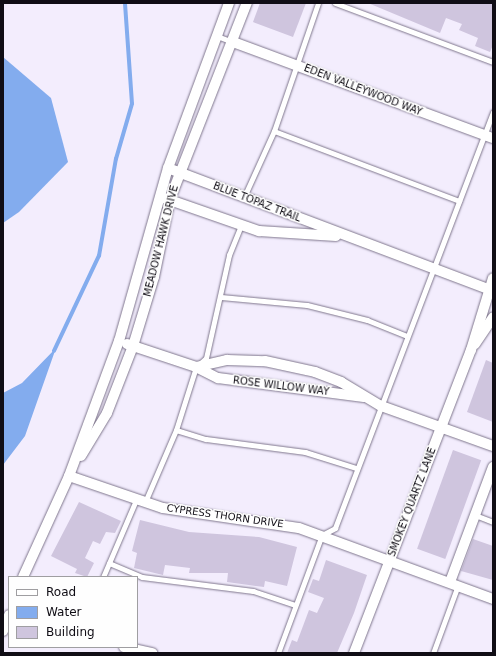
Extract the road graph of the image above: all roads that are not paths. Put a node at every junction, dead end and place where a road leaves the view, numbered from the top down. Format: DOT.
graph roads {
  1 [pos="228,3"];
  2 [pos="247,3"];
  3 [pos="318,3"];
  4 [pos="334,3"];
  5 [pos="216,36"];
  6 [pos="232,42"];
  7 [pos="493,62"];
  8 [pos="297,65"];
  9 [pos="493,112"];
  10 [pos="274,131"];
  11 [pos="489,137"];
  12 [pos="168,168"];
  13 [pos="179,172"];
  14 [pos="244,197"];
  15 [pos="165,198"];
  16 [pos="459,201"];
  17 [pos="241,225"];
  18 [pos="346,237"];
  19 [pos="433,270"];
  20 [pos="493,278"];
  21 [pos="490,290"];
  22 [pos="221,297"];
  23 [pos="493,317"];
  24 [pos="407,336"];
  25 [pos="119,341"];
  26 [pos="133,346"];
  27 [pos="470,350"];
  28 [pos="196,367"];
  29 [pos="369,398"];
  30 [pos="381,406"];
  31 [pos="441,426"];
  32 [pos="176,430"];
  33 [pos="493,446"];
  34 [pos="493,467"];
  35 [pos="356,468"];
  36 [pos="69,476"];
  37 [pos="140,501"];
  38 [pos="475,515"];
  39 [pos="493,522"];
  40 [pos="322,535"];
  41 [pos="390,559"];
  42 [pos="109,563"];
  43 [pos="23,576"];
  44 [pos="103,576"];
  45 [pos="454,584"];
  46 [pos="493,599"];
  47 [pos="295,605"];
  48 [pos="8,618"];
  49 [pos="3,631"];
  50 [pos="128,648"];
  51 [pos="149,653"];
  52 [pos="278,653"];
  53 [pos="354,653"];
  54 [pos="433,653"];
  1 -- 5 [label="street, MEADOW HAWK DRIVE"];
  2 -- 6 [label="street, MEADOW HAWK DRIVE"];
  3 -- 8 [label="lane"];
  4 -- 7 [label="lane"];
  5 -- 6 [label="lane"];
  5 -- 12 [label="street, MEADOW HAWK DRIVE"];
  6 -- 8 [label="street, EDEN VALLEYWOOD WAY"];
  6 -- 13 [label="street, MEADOW HAWK DRIVE"];
  8 -- 10 [label="lane"];
  8 -- 11 [label="street, EDEN VALLEYWOOD WAY"];
  9 -- 11 [label="lane"];
  10 -- 14 [label="lane"];
  10 -- 16 [label="lane"];
  11 -- 16 [label="lane"];
  12 -- 13 [label="street, BLUE TOPAZ TRAIL"];
  12 -- 15 [label="street, MEADOW HAWK DRIVE"];
  13 -- 14 [label="street, BLUE TOPAZ TRAIL"];
  13 -- 15 [label="street, MEADOW HAWK DRIVE"];
  14 -- 18 [label="street, BLUE TOPAZ TRAIL"];
  15 -- 17 [label="street, BLUE TOPAZ TRAIL"];
  15 -- 25 [label="street, MEADOW HAWK DRIVE"];
  15 -- 26 [label="street, MEADOW HAWK DRIVE"];
  16 -- 19 [label="lane"];
  17 -- 18 [label="street, BLUE TOPAZ TRAIL"];
  17 -- 22 [label="lane"];
  18 -- 19 [label="street, BLUE TOPAZ TRAIL"];
  19 -- 21 [label="street, BLUE TOPAZ TRAIL"];
  19 -- 24 [label="lane"];
  20 -- 21 [label="street, SMOKEY QUARTZ LANE"];
  21 -- 27 [label="street, SMOKEY QUARTZ LANE"];
  22 -- 24 [label="lane"];
  22 -- 28 [label="lane"];
  23 -- 27 [label="street, SMOKEY QUARTZ LANE"];
  24 -- 30 [label="lane"];
  25 -- 26 [label="street, ROSE WILLOW WAY"];
  25 -- 36 [label="street, MEADOW HAWK DRIVE"];
  26 -- 28 [label="street, ROSE WILLOW WAY"];
  26 -- 36 [label="street, MEADOW HAWK DRIVE"];
  27 -- 31 [label="street, SMOKEY QUARTZ LANE"];
  28 -- 29 [label="street, ROSE WILLOW WAY"];
  28 -- 29 [label="street, ROSE WILLOW WAY"];
  28 -- 32 [label="lane"];
  29 -- 30 [label="street, ROSE WILLOW WAY"];
  30 -- 31 [label="street, ROSE WILLOW WAY"];
  30 -- 35 [label="lane"];
  31 -- 33 [label="street, ROSE WILLOW WAY"];
  31 -- 41 [label="street, SMOKEY QUARTZ LANE"];
  32 -- 35 [label="lane"];
  32 -- 37 [label="lane"];
  34 -- 38 [label="street"];
  35 -- 40 [label="lane"];
  36 -- 37 [label="street, CYPRESS THORN DRIVE"];
  36 -- 43 [label="street, MEADOW HAWK DRIVE"];
  37 -- 40 [label="street, CYPRESS THORN DRIVE"];
  37 -- 42 [label="lane"];
  38 -- 39 [label="lane"];
  38 -- 45 [label="street"];
  40 -- 41 [label="street, CYPRESS THORN DRIVE"];
  40 -- 47 [label="lane"];
  41 -- 45 [label="street, CYPRESS THORN DRIVE"];
  41 -- 53 [label="street, SMOKEY QUARTZ LANE"];
  42 -- 44 [label="lane"];
  42 -- 47 [label="lane"];
  45 -- 46 [label="street, CYPRESS THORN DRIVE"];
  45 -- 54 [label="lane"];
  47 -- 52 [label="lane"];
  48 -- 49 [label="street"];
  50 -- 51 [label="street"];
}
